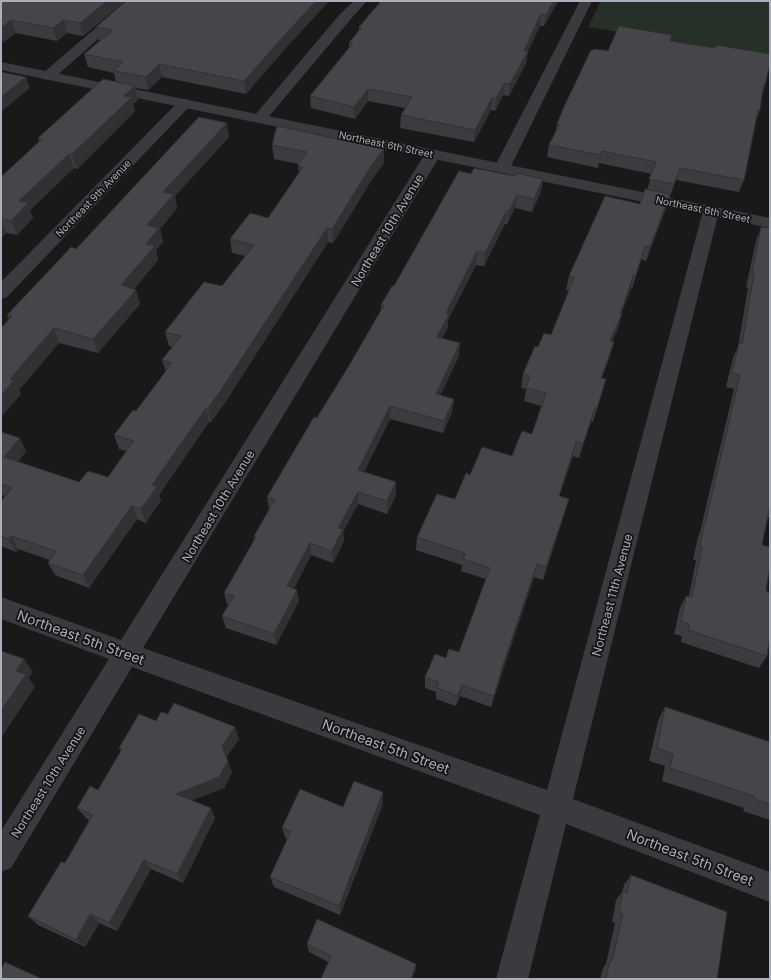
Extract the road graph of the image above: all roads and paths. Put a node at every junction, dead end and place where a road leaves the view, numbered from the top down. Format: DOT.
graph roads {
  1 [pos="135,1"];
  2 [pos="361,1"];
  3 [pos="586,1"];
  4 [pos="1,66"];
  5 [pos="48,76"];
  6 [pos="185,103"];
  7 [pos="260,118"];
  8 [pos="433,154"];
  9 [pos="502,168"];
  10 [pos="711,211"];
  11 [pos="770,223"];
  12 [pos="1,293"];
  13 [pos="1,608"];
  14 [pos="127,654"];
  15 [pos="557,807"];
  16 [pos="1,858"];
  17 [pos="770,886"];
  18 [pos="512,979"];
  1 -- 5 [label="street"];
  2 -- 7 [label="street"];
  3 -- 9 [label="street"];
  4 -- 5 [label="street, Northeast 6th Street"];
  5 -- 6 [label="street, Northeast 6th Street"];
  6 -- 7 [label="street, Northeast 6th Street"];
  6 -- 12 [label="street, Northeast 9th Avenue"];
  7 -- 8 [label="street, Northeast 6th Street"];
  8 -- 9 [label="street, Northeast 6th Street"];
  8 -- 14 [label="street, Northeast 10th Avenue"];
  9 -- 10 [label="street, Northeast 6th Street"];
  10 -- 11 [label="street, Northeast 6th Street"];
  10 -- 15 [label="street, Northeast 11th Avenue"];
  13 -- 14 [label="street, Northeast 5th Street"];
  14 -- 15 [label="street, Northeast 5th Street"];
  14 -- 16 [label="street, Northeast 10th Avenue"];
  15 -- 17 [label="street, Northeast 5th Street"];
  15 -- 18 [label="street, Northeast 11th Avenue"];
}
